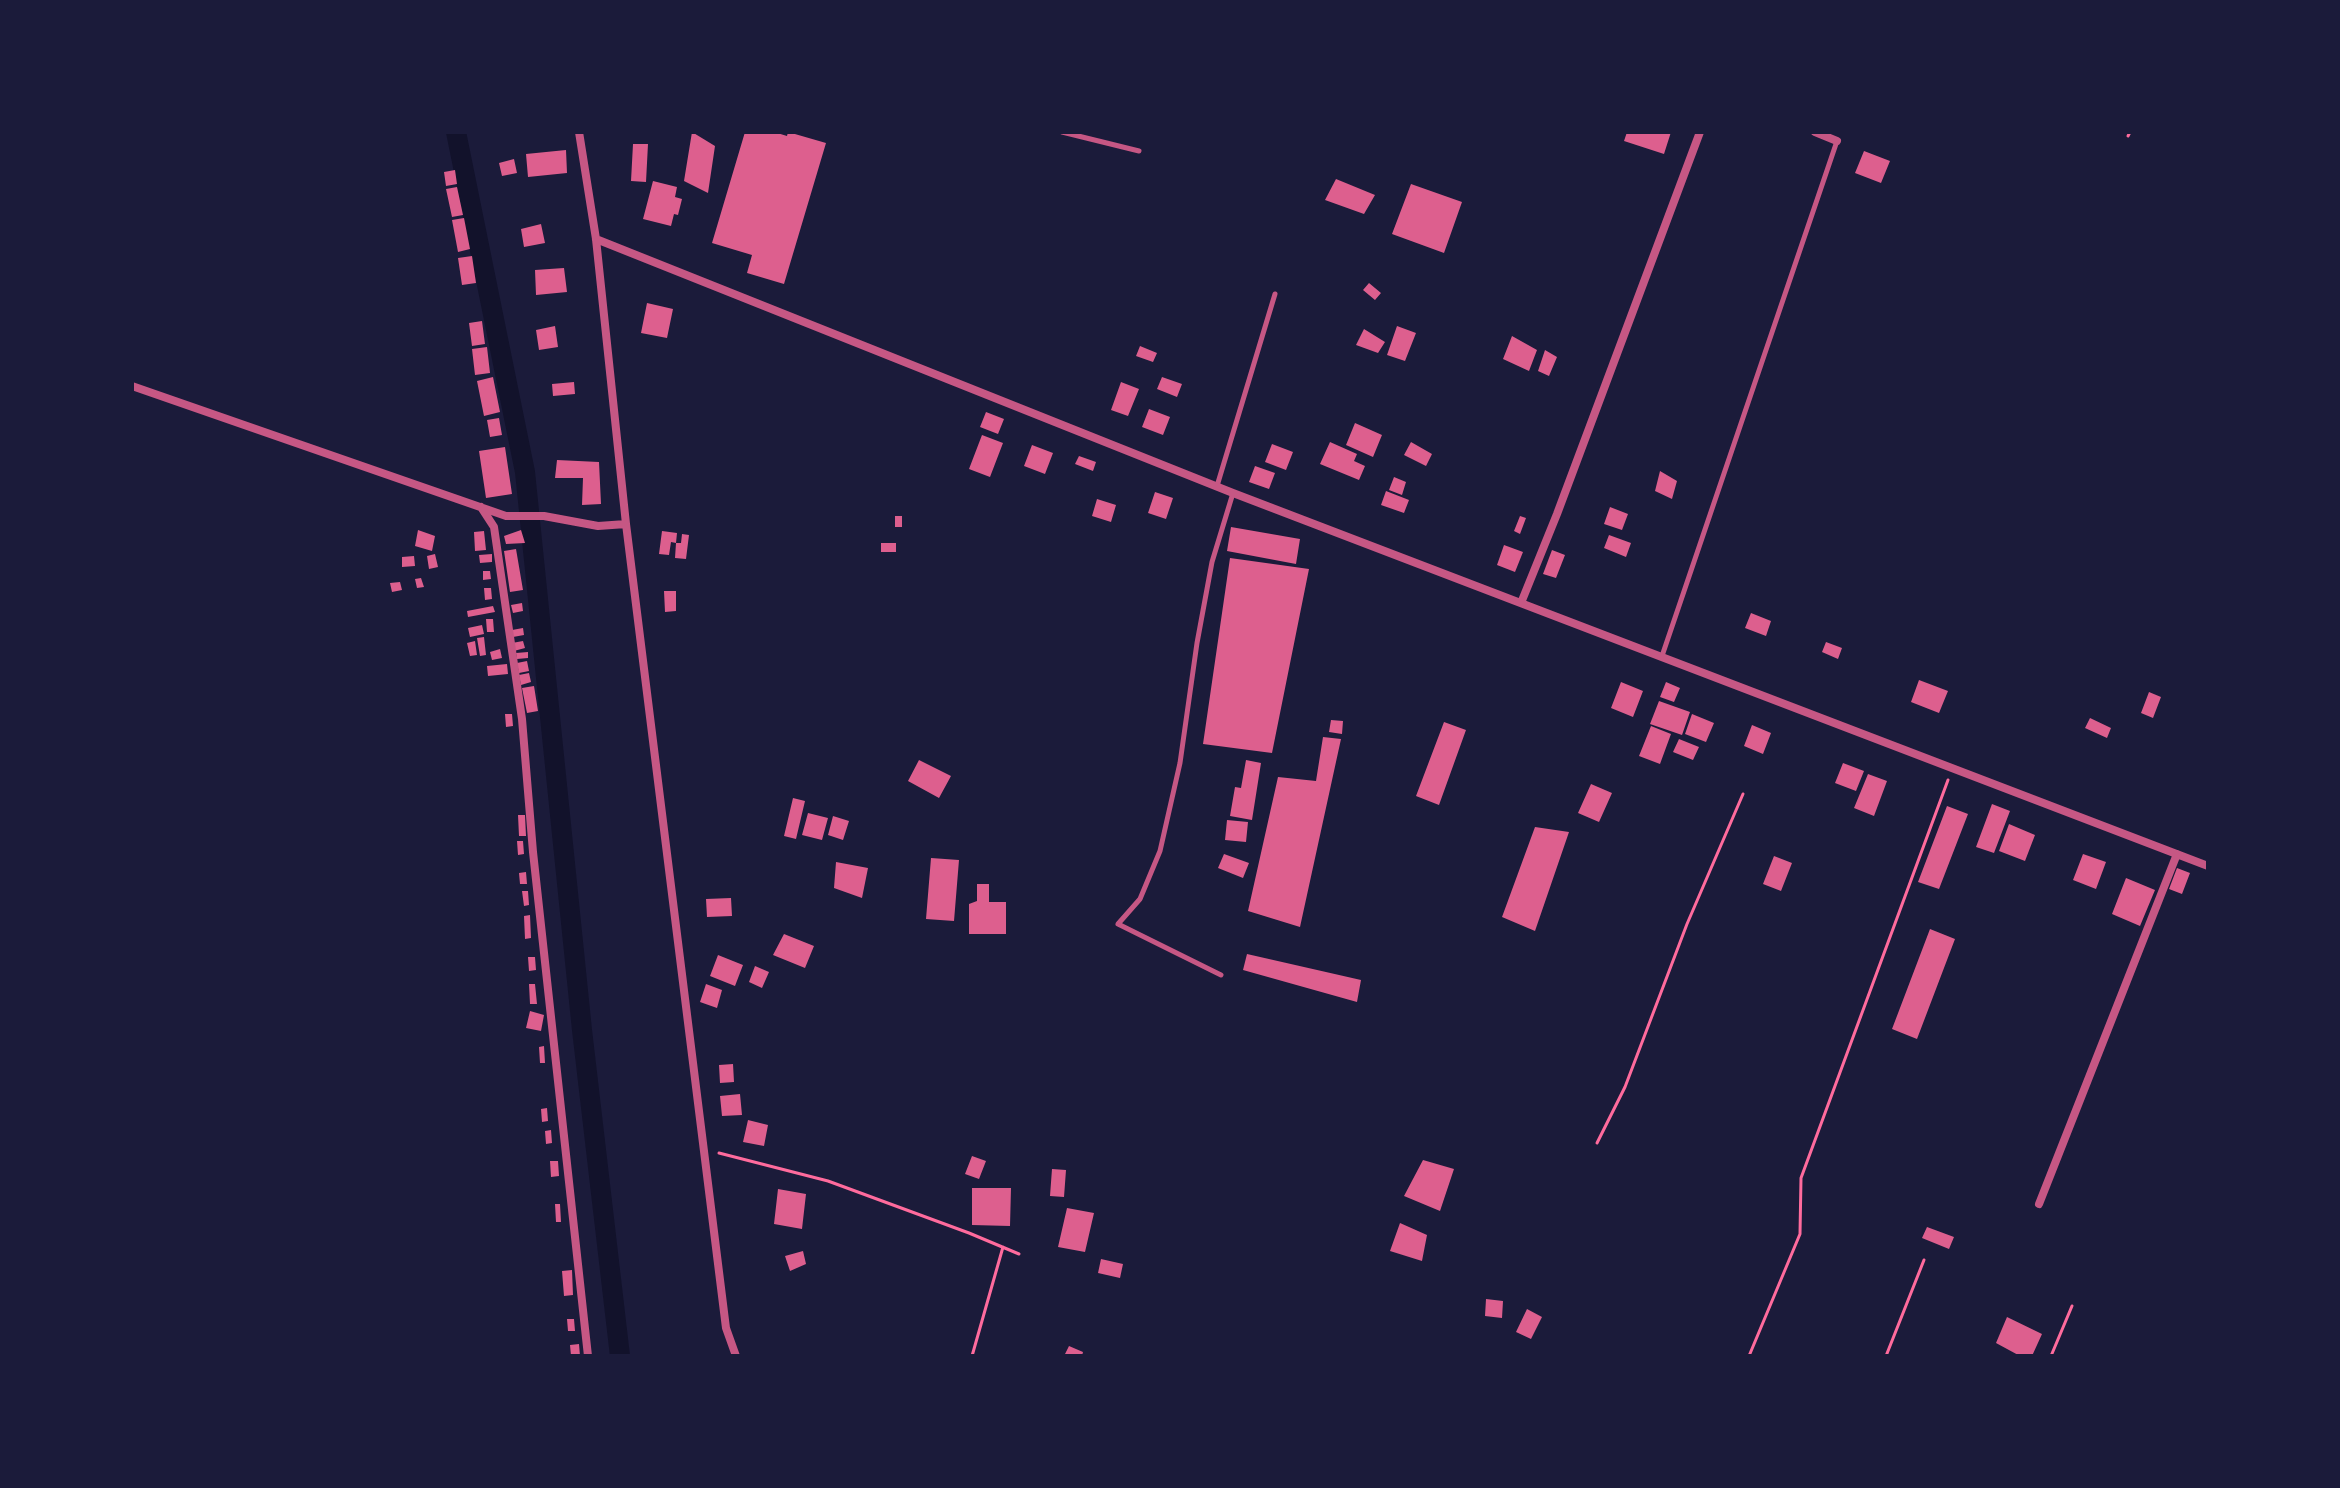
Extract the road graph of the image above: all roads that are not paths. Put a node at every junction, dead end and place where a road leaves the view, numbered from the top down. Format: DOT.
graph roads {
  1 [pos="579,132"];
  2 [pos="1062,132"];
  3 [pos="1700,132"];
  4 [pos="1815,132"];
  5 [pos="1837,141"];
  6 [pos="1139,151"];
  7 [pos="596,239"];
  8 [pos="1275,294"];
  9 [pos="132,386"];
  10 [pos="1217,487"];
  11 [pos="1233,493"];
  12 [pos="481,507"];
  13 [pos="626,524"];
  14 [pos="1521,603"];
  15 [pos="1662,657"];
  16 [pos="2177,854"];
  17 [pos="2208,866"];
  18 [pos="1221,975"];
  19 [pos="2039,1204"];
  20 [pos="588,1356"];
  21 [pos="736,1356"];
  1 -- 7 [label="street"];
  2 -- 6 [label="lane"];
  3 -- 14 [label="street"];
  4 -- 5 [label="street"];
  5 -- 15 [label="lane"];
  7 -- 10 [label="street"];
  7 -- 13 [label="street"];
  8 -- 10 [label="lane"];
  9 -- 12 [label="street"];
  10 -- 11 [label="street"];
  11 -- 14 [label="street"];
  11 -- 18 [label="lane"];
  12 -- 13 [label="street"];
  12 -- 20 [label="street"];
  13 -- 21 [label="street"];
  14 -- 15 [label="street"];
  15 -- 16 [label="street"];
  16 -- 17 [label="street"];
  16 -- 19 [label="street"];
}
